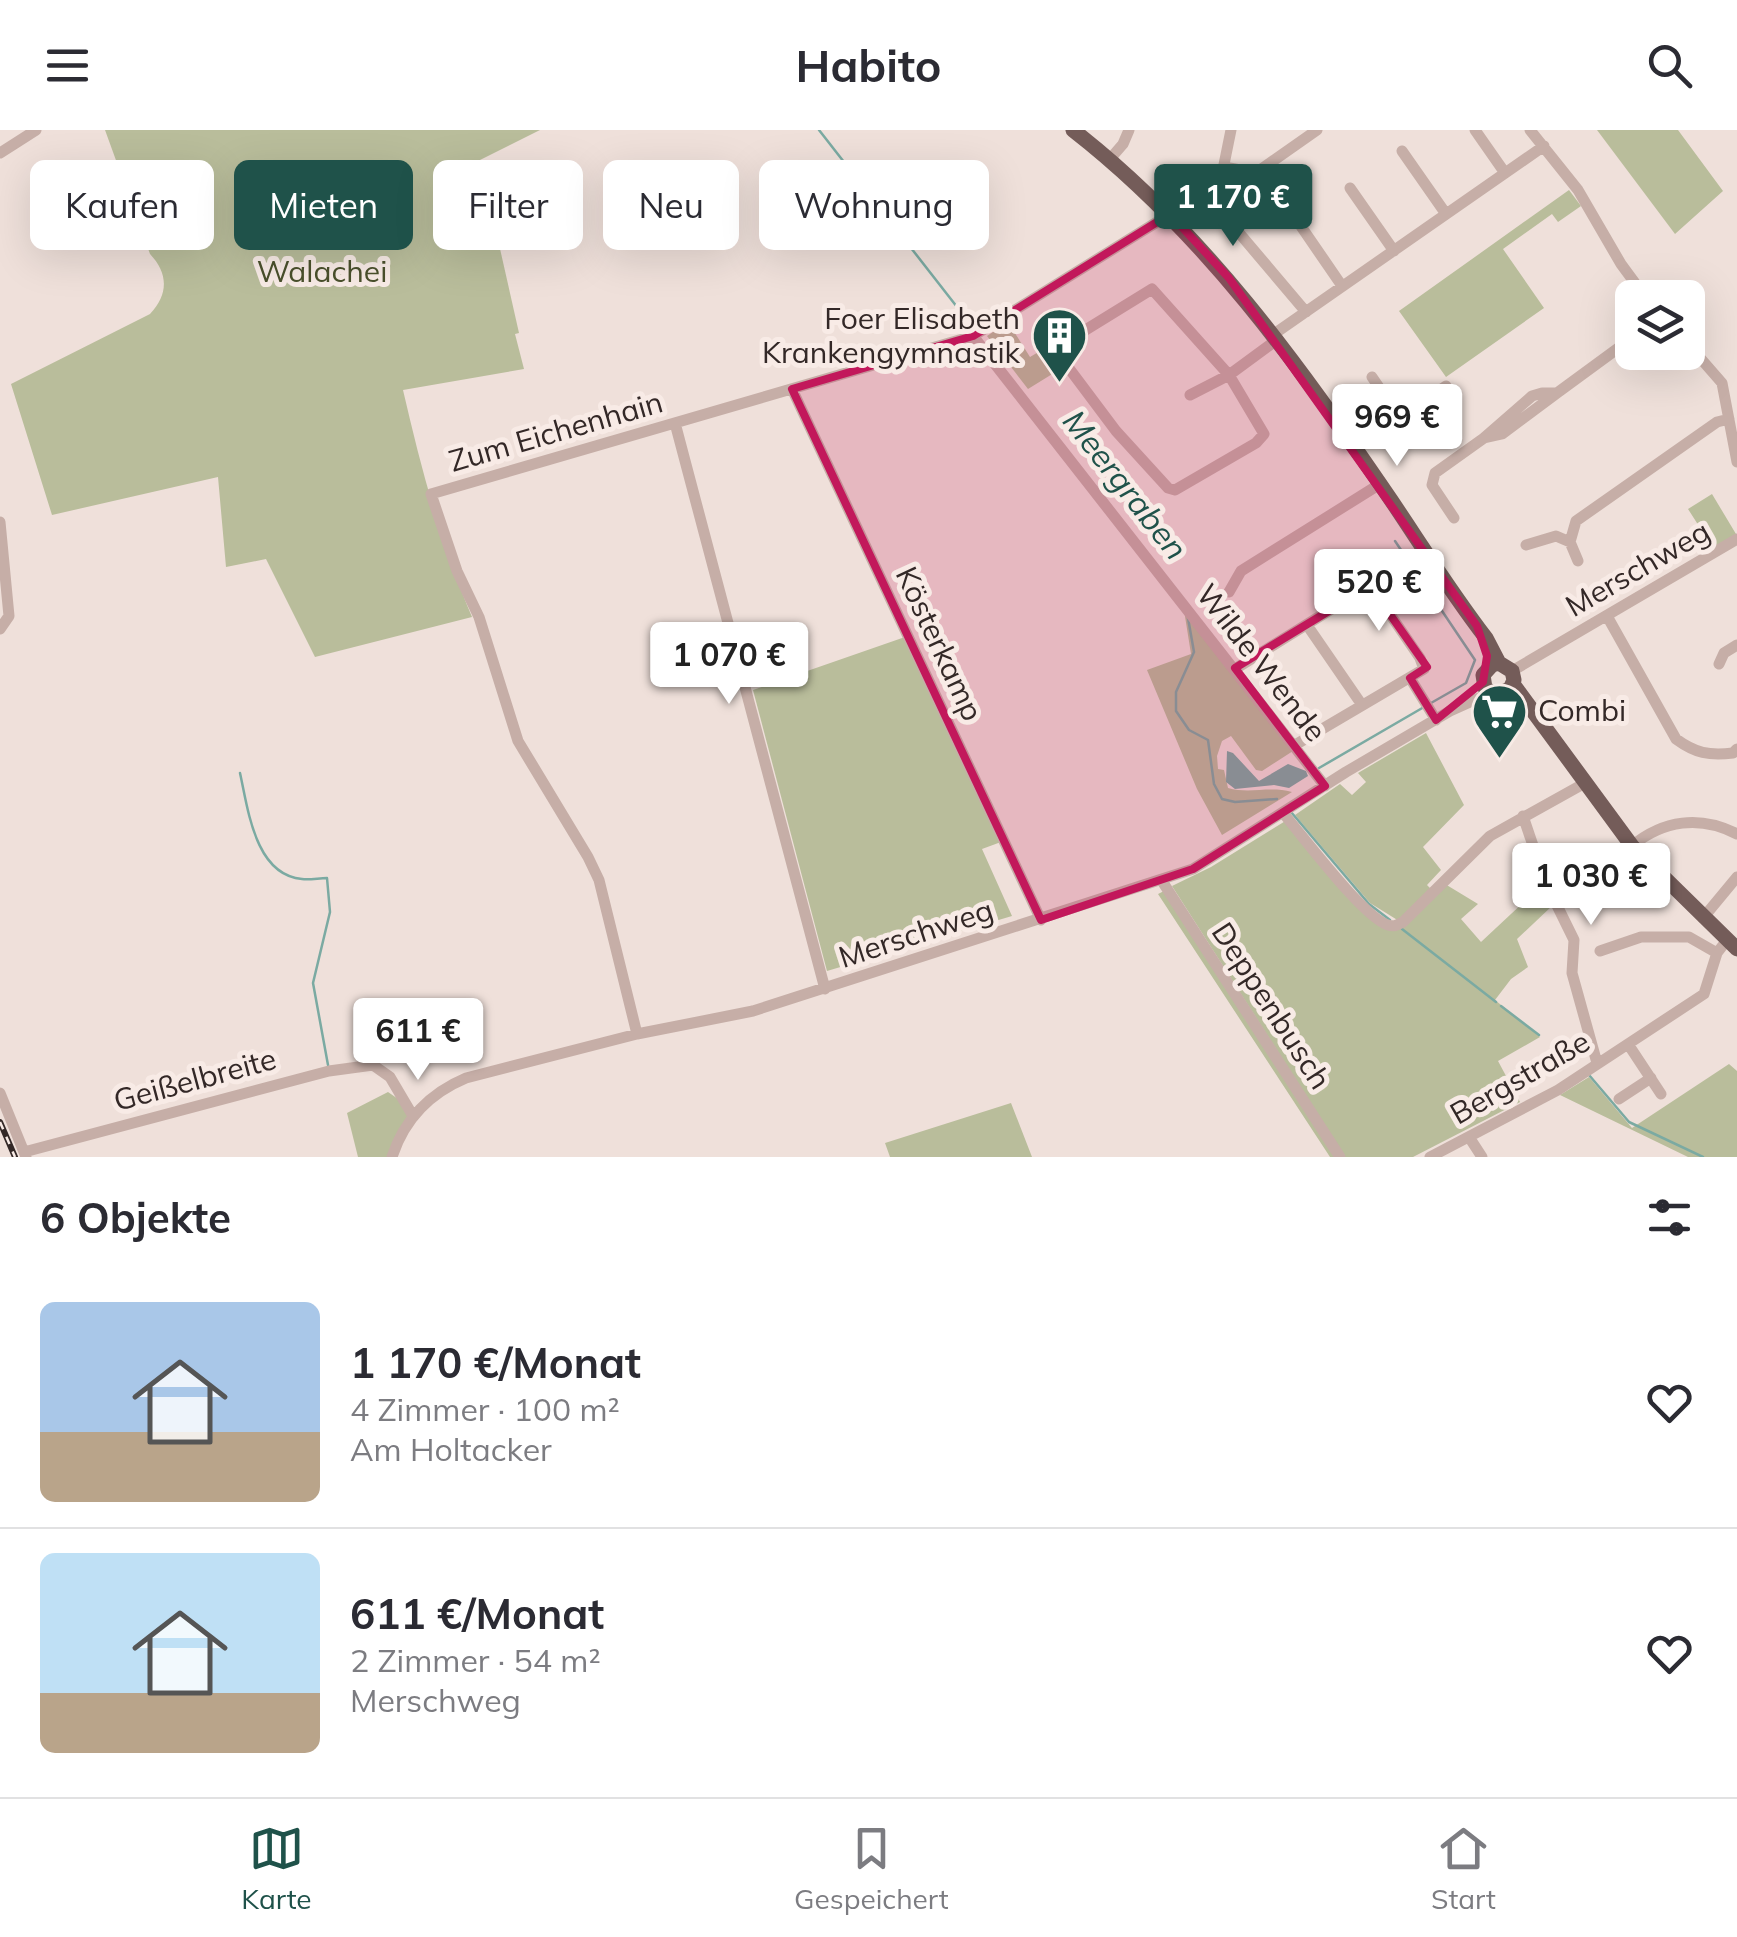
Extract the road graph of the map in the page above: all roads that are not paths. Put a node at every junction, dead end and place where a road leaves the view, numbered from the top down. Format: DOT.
graph roads {
  1 [pos="36,130"];
  2 [pos="1073,130"];
  3 [pos="1129,130"];
  4 [pos="1231,130"];
  5 [pos="1317,130"];
  6 [pos="1475,130"];
  7 [pos="1530,130"];
  8 [pos="1544,146"];
  9 [pos="1402,151"];
  10 [pos="0,153"];
  11 [pos="1110,159"];
  12 [pos="1224,167"];
  13 [pos="1504,173"];
  14 [pos="1350,188"];
  15 [pos="1446,214"];
  16 [pos="1174,218"];
  17 [pos="1296,220"];
  18 [pos="1240,234"];
  19 [pos="1394,250"];
  20 [pos="1633,280"];
  21 [pos="1342,286"];
  22 [pos="1306,312"];
  23 [pos="972,336"];
  24 [pos="1276,337"];
  25 [pos="1615,350"];
  26 [pos="1705,364"];
  27 [pos="1228,374"];
  28 [pos="1372,376"];
  29 [pos="1446,386"];
  30 [pos="792,389"];
  31 [pos="1190,395"];
  32 [pos="1400,418"];
  33 [pos="1729,420"];
  34 [pos="675,423"];
  35 [pos="1356,449"];
  36 [pos="1737,462"];
  37 [pos="1380,484"];
  38 [pos="1454,518"];
  39 [pos="0,522"];
  40 [pos="1737,540"];
  41 [pos="1570,542"];
  42 [pos="1526,545"];
  43 [pos="1578,561"];
  44 [pos="1229,592"];
  45 [pos="1607,616"];
  46 [pos="1307,625"];
  47 [pos="0,629"];
  48 [pos="1737,645"];
  49 [pos="1719,664"];
  50 [pos="1235,669"];
  51 [pos="1410,678"];
  52 [pos="1498,679"];
  53 [pos="1362,705"];
  54 [pos="1436,720"];
  55 [pos="1295,745"];
  56 [pos="1737,749"];
  57 [pos="1585,783"];
  58 [pos="1325,786"];
  59 [pos="1283,812"];
  60 [pos="1523,816"];
  61 [pos="1737,834"];
  62 [pos="1632,846"];
  63 [pos="1737,877"];
  64 [pos="1162,880"];
  65 [pos="1703,918"];
  66 [pos="1042,920"];
  67 [pos="1727,948"];
  68 [pos="1600,951"];
  69 [pos="825,989"];
  70 [pos="636,1034"];
  71 [pos="1628,1044"];
  72 [pos="1597,1063"];
  73 [pos="1651,1078"];
  74 [pos="0,1094"];
  75 [pos="1661,1094"];
  76 [pos="1619,1099"];
  77 [pos="412,1116"];
  78 [pos="1469,1137"];
  79 [pos="25,1154"];
  80 [pos="1433,1156"];
  81 [pos="392,1157"];
  82 [pos="1340,1157"];
  83 [pos="1482,1157"];
  1 -- 10 [label="street"];
  2 -- 11 [label="main road"];
  3 -- 11 [label="street"];
  4 -- 12 [label="street, Zum Eichenhain"];
  5 -- 12 [label="street"];
  6 -- 13 [label="street"];
  7 -- 8 [label="street"];
  8 -- 13 [label="street"];
  8 -- 20 [label="street"];
  9 -- 15 [label="street"];
  11 -- 16 [label="main road"];
  12 -- 16 [label="street, Zum Eichenhain"];
  13 -- 15 [label="street"];
  14 -- 19 [label="street"];
  15 -- 19 [label="street"];
  16 -- 23 [label="street, Zum Eichenhain"];
  16 -- 24 [label="main road"];
  17 -- 21 [label="street"];
  18 -- 22 [label="street"];
  19 -- 21 [label="street"];
  21 -- 22 [label="street"];
  22 -- 24 [label="street"];
  23 -- 30 [label="street, Zum Eichenhain"];
  23 -- 50 [label="street, Wilde Wende"];
  24 -- 27 [label="street"];
  24 -- 35 [label="main road"];
  25 -- 38 [label="street"];
  26 -- 33 [label="street"];
  27 -- 27 [label="street"];
  27 -- 31 [label="street"];
  28 -- 32 [label="street"];
  29 -- 32 [label="street"];
  30 -- 34 [label="street, Zum Eichenhain"];
  30 -- 66 [label="street, Kösterkamp"];
  32 -- 35 [label="street"];
  33 -- 36 [label="street"];
  33 -- 41 [label="street"];
  34 -- 69 [label="street"];
  34 -- 70 [label="street, Zum Eichenhain"];
  35 -- 37 [label="main road"];
  37 -- 44 [label="street"];
  37 -- 52 [label="main road"];
  39 -- 47 [label="street"];
  40 -- 45 [label="street, Merschweg"];
  41 -- 42 [label="street"];
  41 -- 43 [label="street"];
  45 -- 52 [label="street, Merschweg"];
  45 -- 56 [label="street"];
  46 -- 50 [label="street"];
  46 -- 51 [label="street"];
  46 -- 53 [label="street"];
  48 -- 49 [label="street"];
  50 -- 55 [label="street, Wilde Wende"];
  51 -- 53 [label="street"];
  51 -- 54 [label="street"];
  52 -- 54 [label="street, Merschweg"];
  52 -- 57 [label="main road"];
  53 -- 55 [label="street"];
  54 -- 58 [label="street, Merschweg"];
  55 -- 58 [label="street, Wilde Wende"];
  57 -- 60 [label="street"];
  57 -- 62 [label="main road"];
  58 -- 59 [label="street, Merschweg"];
  59 -- 60 [label="street"];
  59 -- 64 [label="street, Merschweg"];
  60 -- 72 [label="street"];
  61 -- 62 [label="street"];
  62 -- 65 [label="main road"];
  63 -- 65 [label="street"];
  64 -- 66 [label="street, Merschweg"];
  64 -- 82 [label="street, Deppenbusch"];
  65 -- 67 [label="main road"];
  66 -- 69 [label="street, Merschweg"];
  67 -- 68 [label="street"];
  67 -- 71 [label="street, Bergstraße"];
  69 -- 70 [label="street, Merschweg"];
  70 -- 77 [label="street, Merschweg"];
  71 -- 72 [label="street, Bergstraße"];
  71 -- 73 [label="street, Bergstraße"];
  72 -- 78 [label="street, Bergstraße"];
  73 -- 75 [label="street, Bergstraße"];
  73 -- 76 [label="street"];
  74 -- 79 [label="street"];
  77 -- 79 [label="street, Geißelbreite"];
  77 -- 81 [label="street, Merschweg"];
  78 -- 80 [label="street, Bergstraße"];
  78 -- 83 [label="street"];
}
